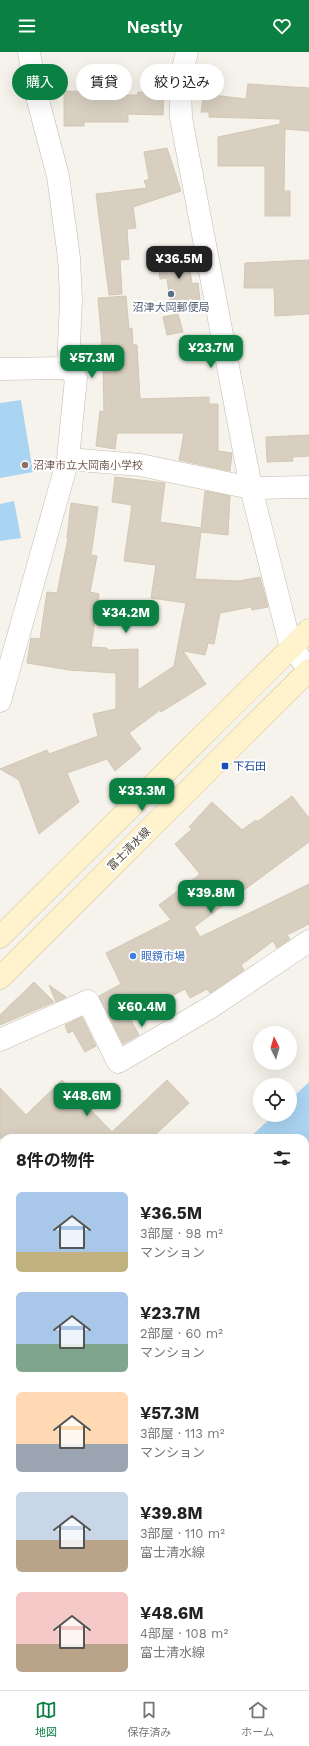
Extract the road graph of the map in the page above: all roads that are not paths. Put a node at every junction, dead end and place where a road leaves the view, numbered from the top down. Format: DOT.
graph roads {
  1 [pos="29,52"];
  2 [pos="187,52"];
  3 [pos="68,368"];
  4 [pos="0,369"];
  5 [pos="68,459"];
  6 [pos="309,487"];
  7 [pos="251,488"];
  8 [pos="309,630"];
  9 [pos="291,648"];
  10 [pos="309,669"];
  11 [pos="0,701"];
  12 [pos="0,937"];
  13 [pos="309,942"];
  14 [pos="0,978"];
  15 [pos="0,1040"];
  1 -- 3 [label="street"];
  2 -- 7 [label="street"];
  3 -- 4 [label="street"];
  3 -- 5 [label="street"];
  5 -- 7 [label="street"];
  5 -- 11 [label="street"];
  6 -- 7 [label="street"];
  7 -- 9 [label="street"];
  8 -- 9 [label="main road"];
  9 -- 10 [label="street"];
  9 -- 12 [label="main road"];
  10 -- 14 [label="main road, 富士清水線"];
  13 -- 15 [label="street"];
}
